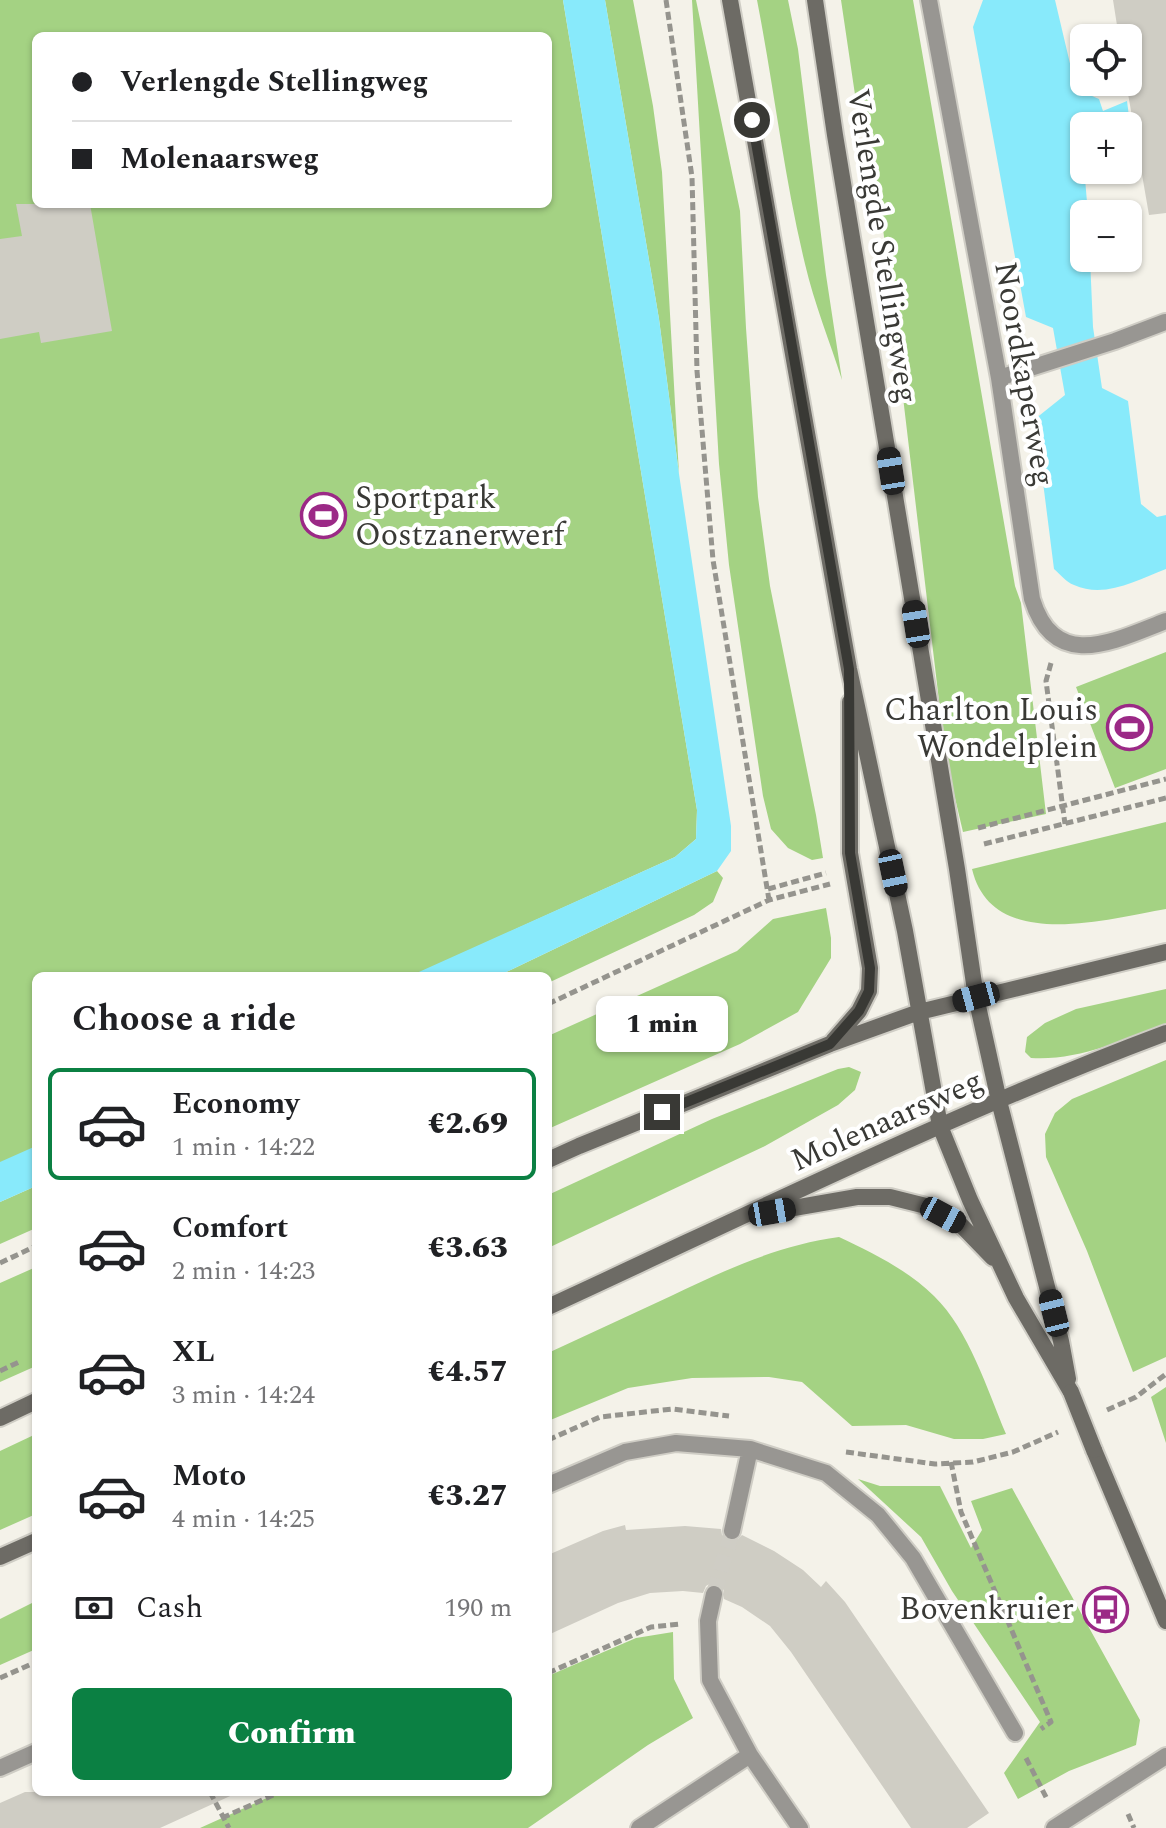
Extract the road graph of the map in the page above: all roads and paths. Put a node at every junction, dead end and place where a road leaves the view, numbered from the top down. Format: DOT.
graph roads {
  1 [pos="666,0"];
  2 [pos="730,0"];
  3 [pos="815,0"];
  4 [pos="929,0"];
  5 [pos="1165,322"];
  6 [pos="999,378"];
  7 [pos="1166,621"];
  8 [pos="1065,643"];
  9 [pos="849,669"];
  10 [pos="1166,779"];
  11 [pos="1166,798"];
  12 [pos="1063,806"];
  13 [pos="1065,824"];
  14 [pos="978,828"];
  15 [pos="984,844"];
  16 [pos="831,871"];
  17 [pos="833,883"];
  18 [pos="768,889"];
  19 [pos="769,900"];
  20 [pos="1166,952"];
  21 [pos="976,997"];
  22 [pos="552,1002"];
  23 [pos="919,1012"];
  24 [pos="1166,1033"];
  25 [pos="830,1044"];
  26 [pos="999,1101"];
  27 [pos="940,1126"];
  28 [pos="552,1158"];
  29 [pos="744,1216"];
  30 [pos="32,1248"];
  31 [pos="0,1263"];
  32 [pos="1002,1268"];
  33 [pos="552,1305"];
  34 [pos="21,1361"];
  35 [pos="0,1371"];
  36 [pos="1166,1374"];
  37 [pos="1071,1392"];
  38 [pos="1136,1397"];
  39 [pos="32,1403"];
  40 [pos="0,1418"];
  41 [pos="750,1449"];
  42 [pos="951,1462"];
  43 [pos="552,1483"];
  44 [pos="732,1531"];
  45 [pos="32,1543"];
  46 [pos="0,1557"];
  47 [pos="714,1594"];
  48 [pos="708,1621"];
  49 [pos="1166,1621"];
  50 [pos="32,1664"];
  51 [pos="552,1671"];
  52 [pos="0,1678"];
  53 [pos="1017,1740"];
  54 [pos="32,1754"];
  55 [pos="750,1755"];
  56 [pos="1166,1756"];
  57 [pos="0,1768"];
  58 [pos="212,1796"];
  59 [pos="271,1796"];
  60 [pos="222,1818"];
  61 [pos="1057,1826"];
  62 [pos="229,1828"];
  63 [pos="639,1828"];
  64 [pos="800,1828"];
  1 -- 18 [label="path"];
  2 -- 9 [label="main road"];
  3 -- 21 [label="main road, Verlengde Stellingweg"];
  4 -- 6 [label="street, Noordkaperweg"];
  5 -- 6 [label="street"];
  6 -- 8 [label="street, Noordkaperweg"];
  7 -- 8 [label="street"];
  8 -- 12 [label="path"];
  9 -- 23 [label="main road"];
  9 -- 25 [label="main road"];
  10 -- 12 [label="path"];
  11 -- 13 [label="path"];
  12 -- 13 [label="path"];
  12 -- 14 [label="path"];
  13 -- 15 [label="path"];
  16 -- 18 [label="path"];
  17 -- 19 [label="path"];
  18 -- 19 [label="path"];
  19 -- 22 [label="path"];
  20 -- 21 [label="main road"];
  21 -- 23 [label="main road"];
  21 -- 26 [label="main road, Verlengde Stellingweg"];
  23 -- 25 [label="main road"];
  23 -- 27 [label="main road"];
  24 -- 26 [label="main road, Molenaarsweg"];
  25 -- 28 [label="main road"];
  26 -- 27 [label="main road, Molenaarsweg"];
  26 -- 37 [label="main road, Verlengde Stellingweg"];
  27 -- 29 [label="main road, Molenaarsweg"];
  27 -- 32 [label="main road"];
  29 -- 32 [label="main road"];
  29 -- 33 [label="main road, Molenaarsweg"];
  30 -- 31 [label="path"];
  32 -- 37 [label="main road"];
  34 -- 35 [label="path"];
  36 -- 38 [label="path"];
  37 -- 49 [label="main road, bridge"];
  39 -- 40 [label="main road"];
  41 -- 43 [label="street"];
  41 -- 44 [label="street"];
  41 -- 53 [label="street"];
  42 -- 53 [label="path"];
  45 -- 46 [label="main road"];
  47 -- 48 [label="street"];
  48 -- 51 [label="path"];
  48 -- 55 [label="street"];
  50 -- 52 [label="path"];
  53 -- 61 [label="path"];
  54 -- 57 [label="street"];
  55 -- 63 [label="street"];
  55 -- 64 [label="street"];
  56 -- 61 [label="street"];
  58 -- 60 [label="path"];
  59 -- 60 [label="path"];
  60 -- 62 [label="path"];
}
